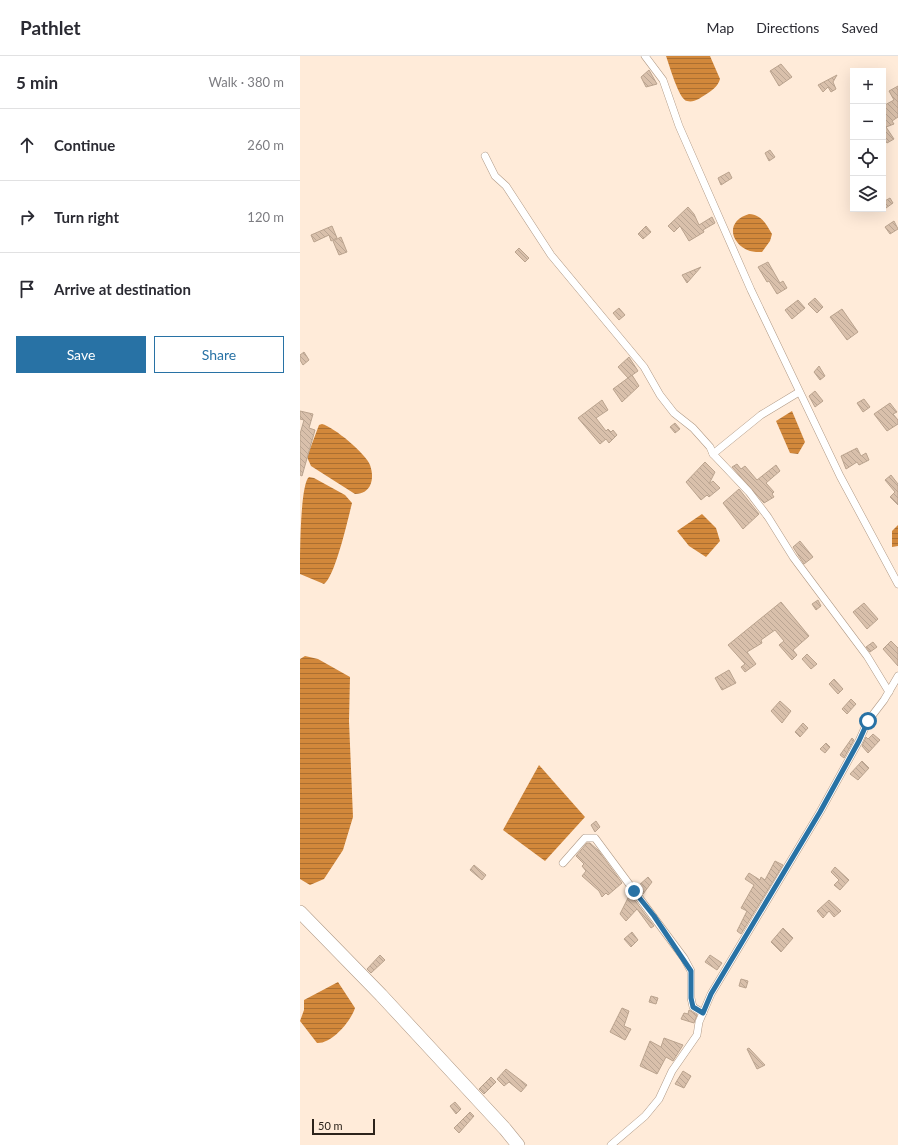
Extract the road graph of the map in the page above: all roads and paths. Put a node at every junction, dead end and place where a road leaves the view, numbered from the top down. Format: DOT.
graph roads {
  1 [pos="645,56"];
  2 [pos="485,156"];
  3 [pos="799,392"];
  4 [pos="713,454"];
  5 [pos="898,584"];
  6 [pos="898,676"];
  7 [pos="889,692"];
  8 [pos="563,862"];
  9 [pos="300,912"];
  10 [pos="703,1013"];
  11 [pos="518,1145"];
  12 [pos="611,1145"];
  1 -- 3 [label="street"];
  2 -- 4 [label="street"];
  3 -- 4 [label="street"];
  3 -- 5 [label="street"];
  4 -- 7 [label="street"];
  6 -- 7 [label="street"];
  7 -- 10 [label="street"];
  8 -- 10 [label="street"];
  9 -- 11 [label="highway"];
  10 -- 12 [label="street"];
}
